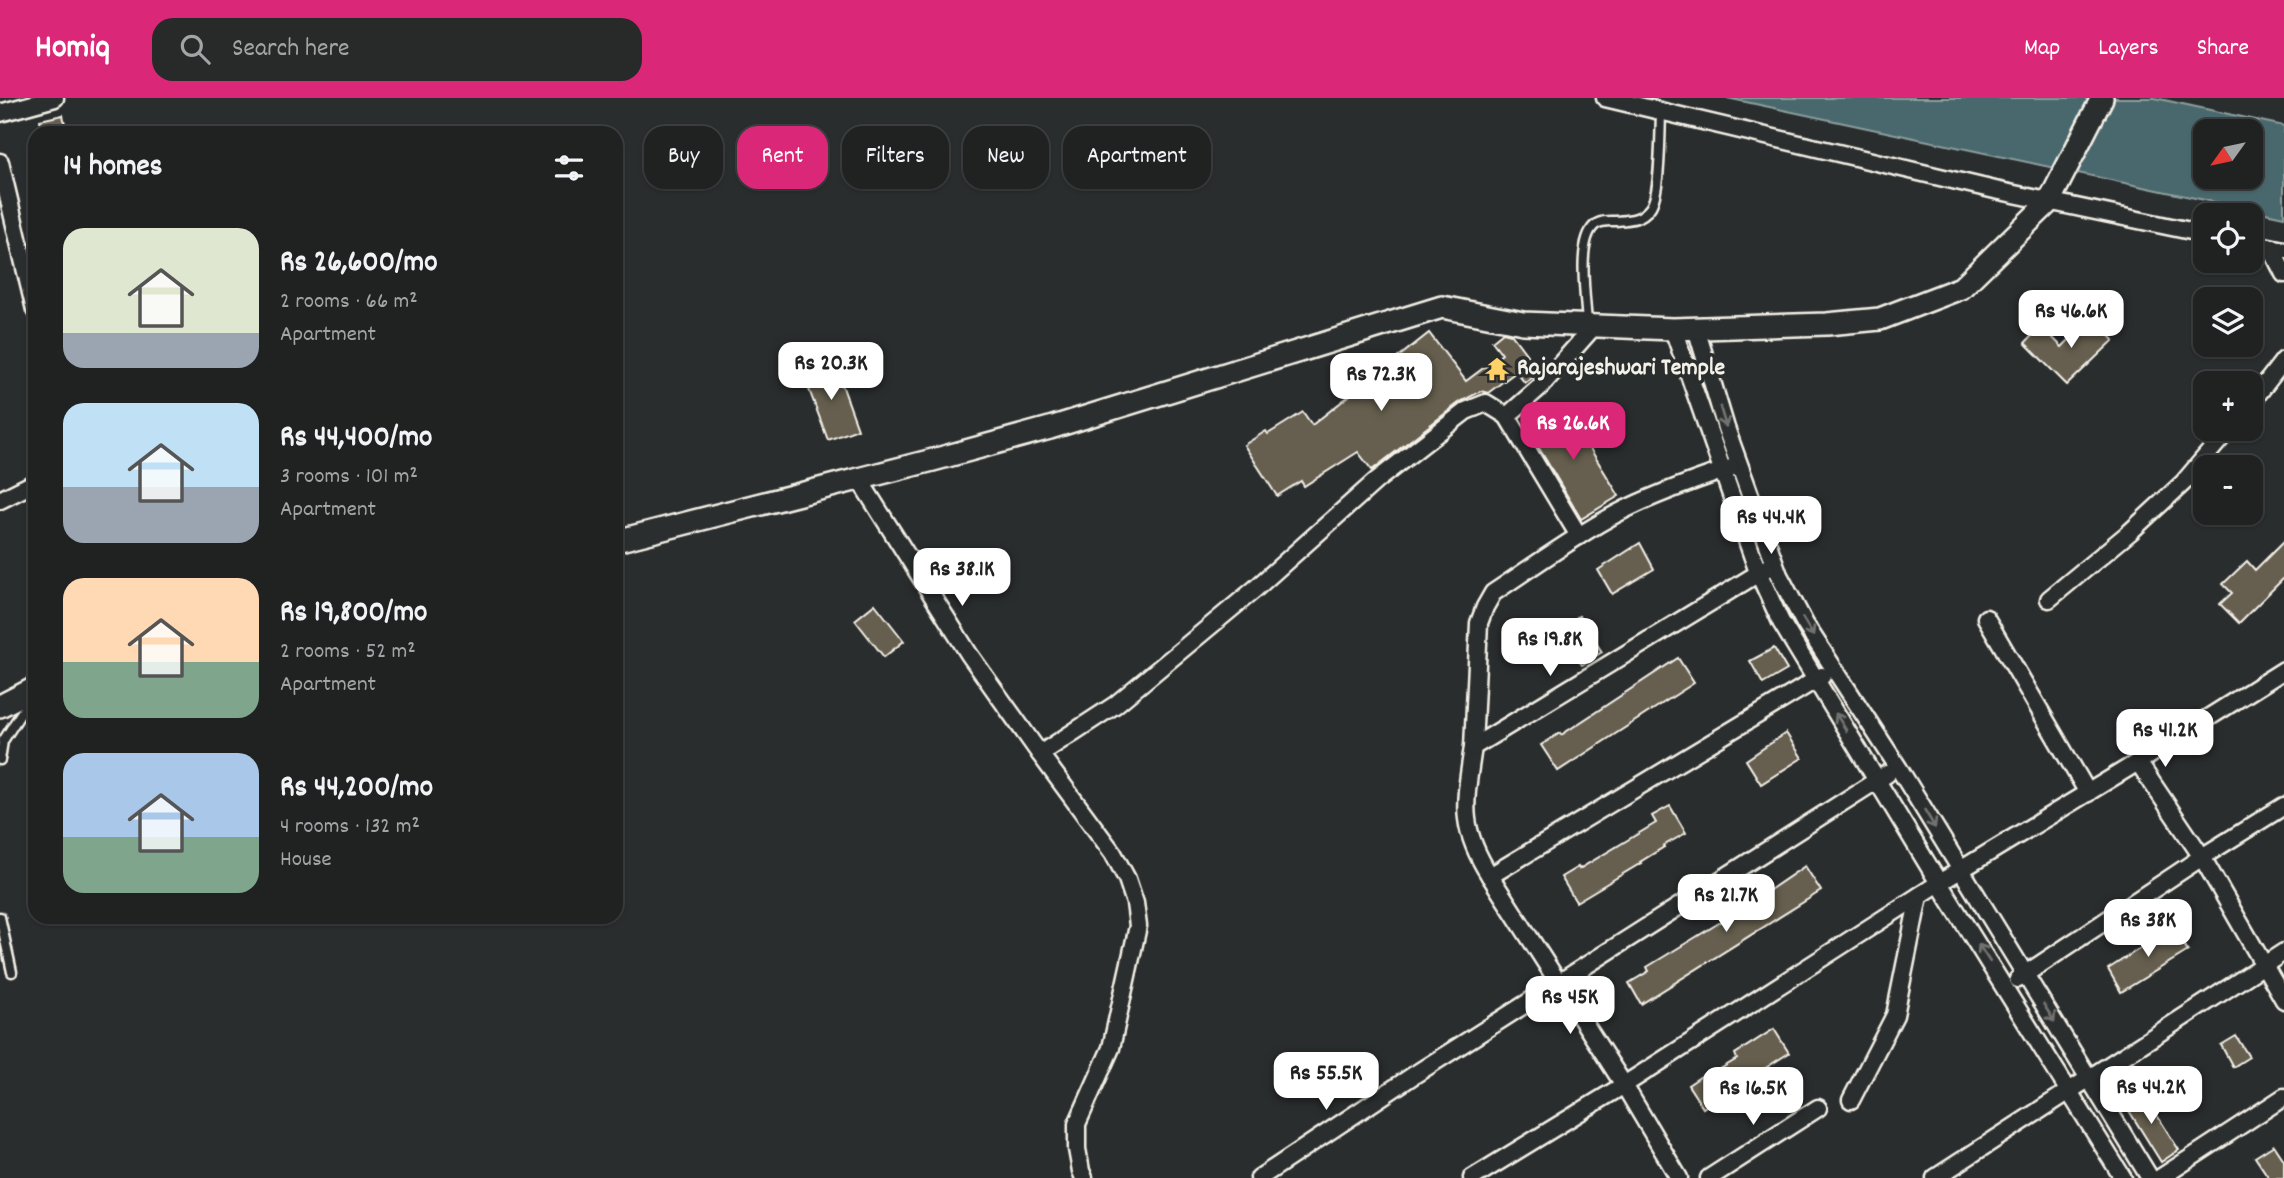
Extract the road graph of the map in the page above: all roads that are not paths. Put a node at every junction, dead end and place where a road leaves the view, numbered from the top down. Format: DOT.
graph roads {
  1 [pos="55,98"];
  2 [pos="1605,98"];
  3 [pos="2102,98"];
  4 [pos="0,113"];
  5 [pos="1661,113"];
  6 [pos="0,162"];
  7 [pos="2053,195"];
  8 [pos="2193,231"];
  9 [pos="2277,249"];
  10 [pos="2284,274"];
  11 [pos="28,280"];
  12 [pos="1592,324"];
  13 [pos="1696,328"];
  14 [pos="1673,329"];
  15 [pos="2284,360"];
  16 [pos="2263,387"];
  17 [pos="1507,416"];
  18 [pos="2219,441"];
  19 [pos="1740,464"];
  20 [pos="1721,471"];
  21 [pos="859,479"];
  22 [pos="28,486"];
  23 [pos="0,499"];
  24 [pos="1579,536"];
  25 [pos="623,539"];
  26 [pos="1775,565"];
  27 [pos="1758,572"];
  28 [pos="2049,599"];
  29 [pos="1986,618"];
  30 [pos="1834,669"];
  31 [pos="2284,670"];
  32 [pos="1815,680"];
  33 [pos="28,692"];
  34 [pos="28,700"];
  35 [pos="0,706"];
  36 [pos="1473,747"];
  37 [pos="1040,754"];
  38 [pos="0,760"];
  39 [pos="2138,762"];
  40 [pos="1898,767"];
  41 [pos="1877,780"];
  42 [pos="2088,793"];
  43 [pos="2284,806"];
  44 [pos="2202,857"];
  45 [pos="1960,872"];
  46 [pos="1490,876"];
  47 [pos="1939,883"];
  48 [pos="1919,896"];
  49 [pos="0,917"];
  50 [pos="2284,952"];
  51 [pos="2263,965"];
  52 [pos="12,972"];
  53 [pos="2026,974"];
  54 [pos="1558,983"];
  55 [pos="2005,986"];
  56 [pos="2284,1000"];
  57 [pos="2090,1079"];
  58 [pos="1624,1085"];
  59 [pos="2069,1090"];
  60 [pos="2284,1097"];
  61 [pos="1851,1101"];
  62 [pos="1818,1108"];
  63 [pos="1084,1178"];
  64 [pos="1259,1178"];
  65 [pos="1472,1178"];
  66 [pos="1679,1178"];
  67 [pos="1709,1178"];
  68 [pos="1935,1178"];
  69 [pos="2123,1178"];
  70 [pos="2150,1178"];
  71 [pos="2160,1178"];
  1 -- 4 [label="street"];
  2 -- 5 [label="street"];
  3 -- 7 [label="street"];
  5 -- 7 [label="street"];
  5 -- 12 [label="lane"];
  6 -- 11 [label="street"];
  7 -- 8 [label="street"];
  7 -- 13 [label="street"];
  9 -- 10 [label="street"];
  12 -- 14 [label="street"];
  12 -- 17 [label="street"];
  12 -- 21 [label="street"];
  13 -- 14 [label="street"];
  13 -- 19 [label="street, one-way"];
  14 -- 20 [label="street"];
  15 -- 16 [label="street"];
  17 -- 24 [label="street"];
  17 -- 37 [label="street"];
  18 -- 28 [label="street"];
  19 -- 20 [label="street"];
  19 -- 26 [label="street"];
  20 -- 24 [label="street"];
  20 -- 27 [label="street"];
  21 -- 25 [label="street"];
  21 -- 37 [label="street"];
  22 -- 23 [label="street"];
  24 -- 36 [label="street"];
  26 -- 27 [label="street"];
  26 -- 30 [label="street, one-way"];
  27 -- 32 [label="street"];
  27 -- 36 [label="street"];
  29 -- 42 [label="street"];
  30 -- 32 [label="street"];
  30 -- 40 [label="street"];
  31 -- 39 [label="street"];
  41 -- 32 [label="street, one-way"];
  32 -- 46 [label="street"];
  33 -- 35 [label="street"];
  34 -- 38 [label="lane"];
  36 -- 46 [label="street"];
  37 -- 63 [label="street"];
  39 -- 42 [label="street"];
  39 -- 44 [label="street"];
  40 -- 41 [label="street"];
  40 -- 45 [label="street, one-way"];
  41 -- 47 [label="street"];
  41 -- 54 [label="street"];
  42 -- 45 [label="street"];
  43 -- 44 [label="street"];
  44 -- 51 [label="street"];
  44 -- 53 [label="street"];
  45 -- 47 [label="street"];
  45 -- 53 [label="street"];
  46 -- 54 [label="street"];
  47 -- 48 [label="street"];
  55 -- 47 [label="street, one-way"];
  48 -- 58 [label="street"];
  48 -- 61 [label="street"];
  49 -- 52 [label="lane"];
  50 -- 51 [label="street"];
  51 -- 56 [label="street"];
  51 -- 57 [label="street"];
  53 -- 55 [label="street"];
  53 -- 57 [label="street, one-way"];
  54 -- 58 [label="street"];
  54 -- 64 [label="street"];
  55 -- 59 [label="street"];
  57 -- 59 [label="street"];
  57 -- 70 [label="street"];
  58 -- 65 [label="street"];
  58 -- 66 [label="street"];
  59 -- 68 [label="street"];
  59 -- 69 [label="street"];
  60 -- 71 [label="street"];
  62 -- 67 [label="street"];
}
